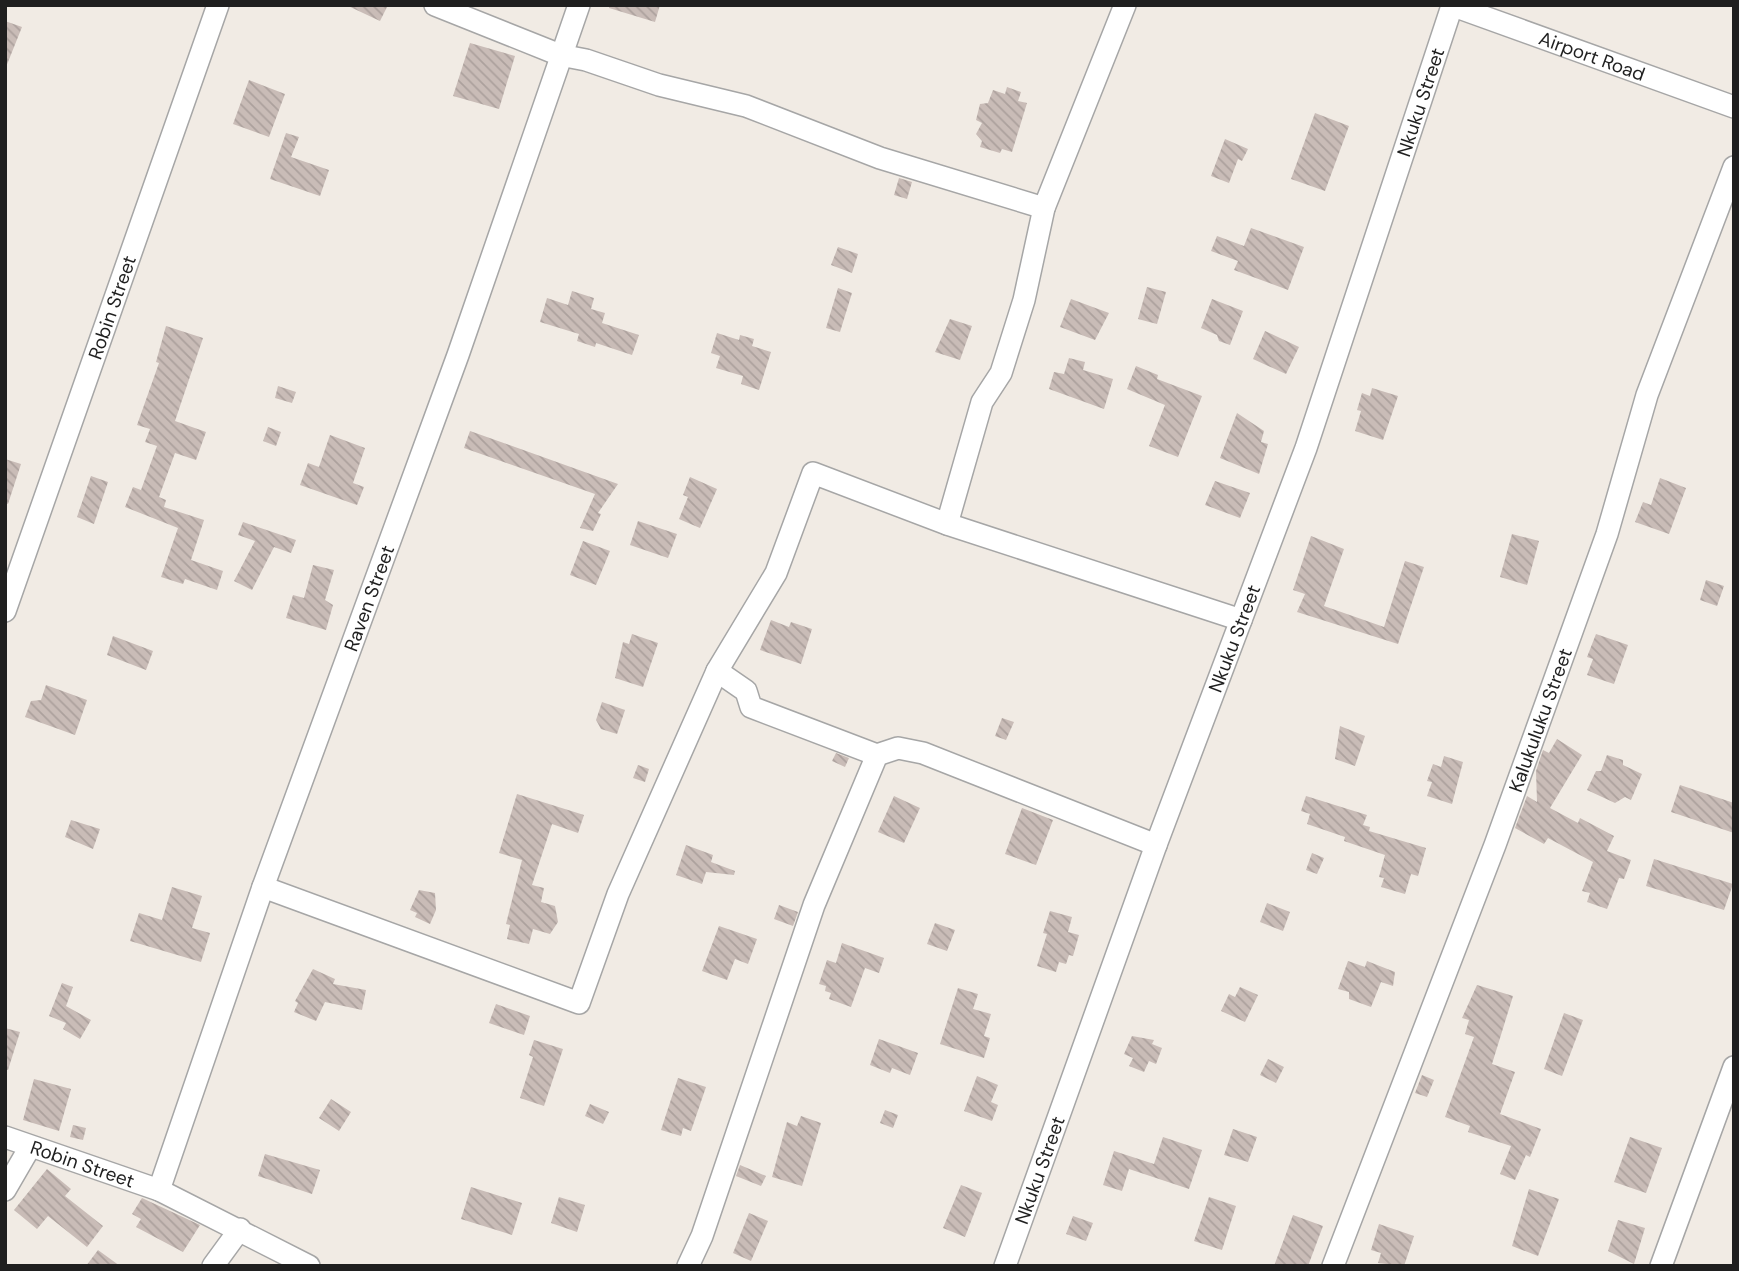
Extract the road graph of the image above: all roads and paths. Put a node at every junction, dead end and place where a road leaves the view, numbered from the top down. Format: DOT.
graph roads {
  1 [pos="218,5"];
  2 [pos="435,5"];
  3 [pos="579,5"];
  4 [pos="1125,5"];
  5 [pos="1451,5"];
  6 [pos="560,55"];
  7 [pos="1734,107"];
  8 [pos="1734,167"];
  9 [pos="1044,208"];
  10 [pos="947,524"];
  11 [pos="5,611"];
  12 [pos="1241,621"];
  13 [pos="717,671"];
  14 [pos="877,755"];
  15 [pos="1156,845"];
  16 [pos="263,887"];
  17 [pos="1734,1067"];
  18 [pos="5,1138"];
  19 [pos="30,1147"];
  20 [pos="5,1190"];
  21 [pos="159,1190"];
  22 [pos="240,1229"];
  23 [pos="213,1266"];
  24 [pos="309,1266"];
  25 [pos="688,1266"];
  26 [pos="1005,1266"];
  27 [pos="1333,1266"];
  28 [pos="1661,1266"];
  1 -- 11 [label="street, Robin Street"];
  2 -- 6 [label="street"];
  3 -- 6 [label="street, Raven Street"];
  4 -- 9 [label="street"];
  5 -- 7 [label="street, Airport Road"];
  5 -- 12 [label="street, Nkuku Street"];
  6 -- 9 [label="street"];
  6 -- 16 [label="street, Raven Street"];
  8 -- 27 [label="street, Kalukuluku Street"];
  9 -- 10 [label="street"];
  10 -- 12 [label="street"];
  10 -- 13 [label="street"];
  12 -- 15 [label="street, Nkuku Street"];
  13 -- 14 [label="street"];
  13 -- 16 [label="street"];
  14 -- 15 [label="street"];
  14 -- 25 [label="street"];
  15 -- 26 [label="street, Nkuku Street"];
  16 -- 21 [label="street, Raven Street"];
  17 -- 28 [label="street"];
  18 -- 19 [label="street, Robin Street"];
  19 -- 20 [label="street"];
  19 -- 21 [label="street, Robin Street"];
  21 -- 22 [label="street, Robin Street"];
  22 -- 23 [label="street"];
  22 -- 24 [label="street, Robin Street"];
}
